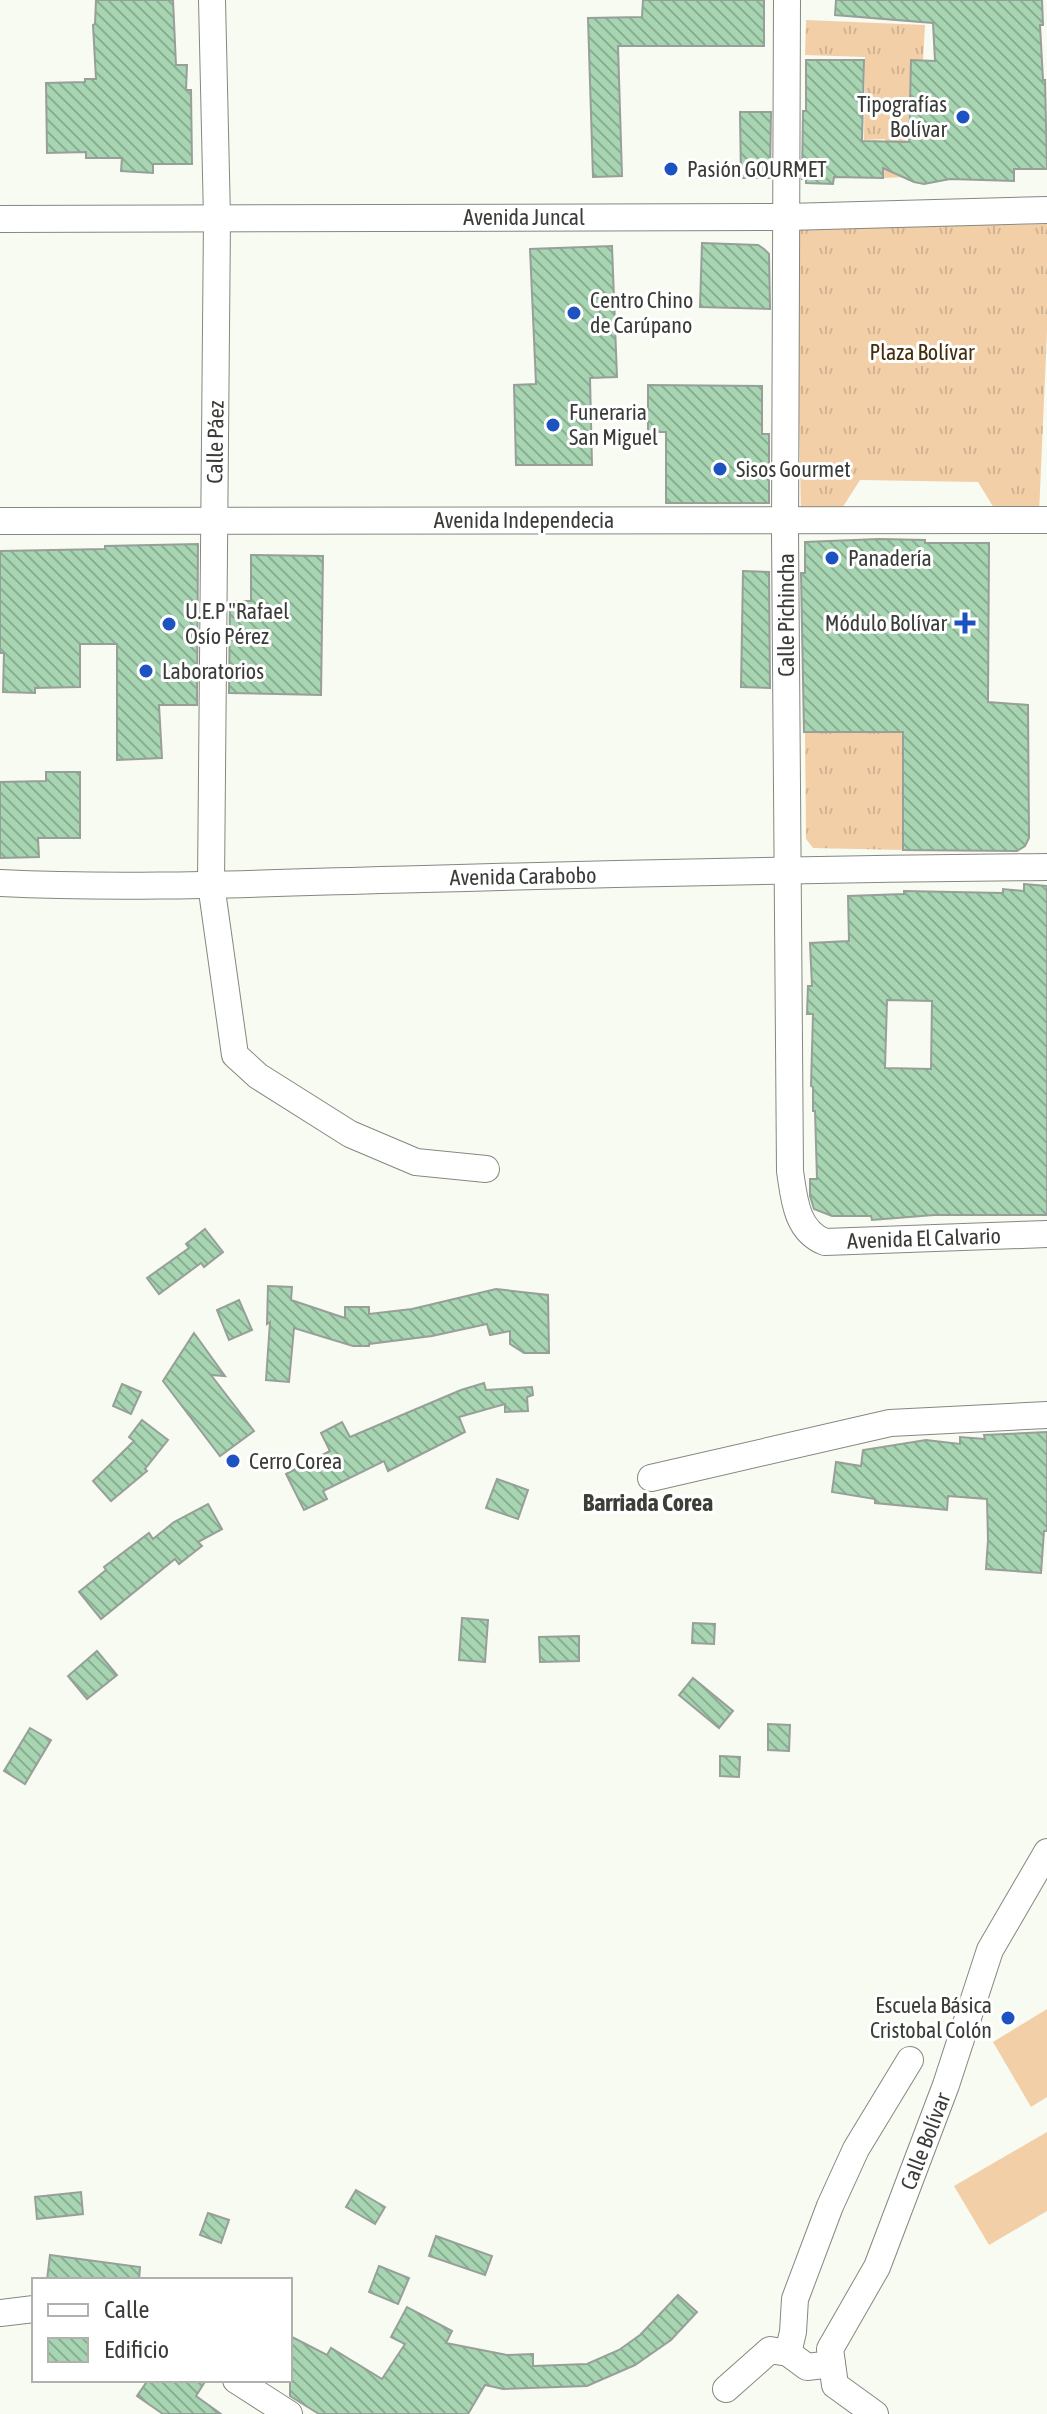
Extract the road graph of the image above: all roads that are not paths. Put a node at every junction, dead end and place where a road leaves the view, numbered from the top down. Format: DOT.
graph roads {
  1 [pos="212,0"];
  2 [pos="787,0"];
  3 [pos="1047,210"];
  4 [pos="787,217"];
  5 [pos="217,218"];
  6 [pos="0,219"];
  7 [pos="785,519"];
  8 [pos="214,520"];
  9 [pos="1047,520"];
  10 [pos="0,521"];
  11 [pos="1047,867"];
  12 [pos="788,869"];
  13 [pos="0,883"];
  14 [pos="211,884"];
  15 [pos="486,1169"];
  16 [pos="805,1229"];
  17 [pos="1047,1234"];
  18 [pos="1047,1415"];
  19 [pos="651,1478"];
  20 [pos="1047,1852"];
  21 [pos="910,2060"];
  22 [pos="32,2309"];
  23 [pos="0,2313"];
  24 [pos="788,2353"];
  25 [pos="832,2364"];
  26 [pos="239,2382"];
  27 [pos="726,2389"];
  28 [pos="289,2414"];
  29 [pos="875,2414"];
  1 -- 5 [label="street, Calle Páez"];
  2 -- 4 [label="street, Calle Pichincha"];
  3 -- 4 [label="street, Avenida Juncal"];
  4 -- 5 [label="street, Avenida Juncal"];
  4 -- 7 [label="street, Calle Pichincha"];
  5 -- 6 [label="street, Avenida Juncal"];
  5 -- 8 [label="street, Calle Páez"];
  7 -- 8 [label="street, Avenida Independecia"];
  7 -- 9 [label="street, Avenida Independecia"];
  7 -- 12 [label="street, Calle Pichincha"];
  8 -- 10 [label="street, Avenida Independecia"];
  8 -- 14 [label="street, Calle Páez"];
  11 -- 12 [label="street, Avenida Carabobo"];
  12 -- 14 [label="street, Avenida Carabobo"];
  12 -- 16 [label="street, Calle Pichincha"];
  13 -- 14 [label="street, Avenida Carabobo"];
  14 -- 15 [label="street, Calle Páez"];
  16 -- 17 [label="street, Avenida El Calvario"];
  18 -- 19 [label="street"];
  20 -- 25 [label="street, Calle Bolívar"];
  21 -- 24 [label="street"];
  22 -- 23 [label="street"];
  24 -- 25 [label="street"];
  24 -- 27 [label="street"];
  25 -- 29 [label="street"];
  26 -- 28 [label="street"];
}
